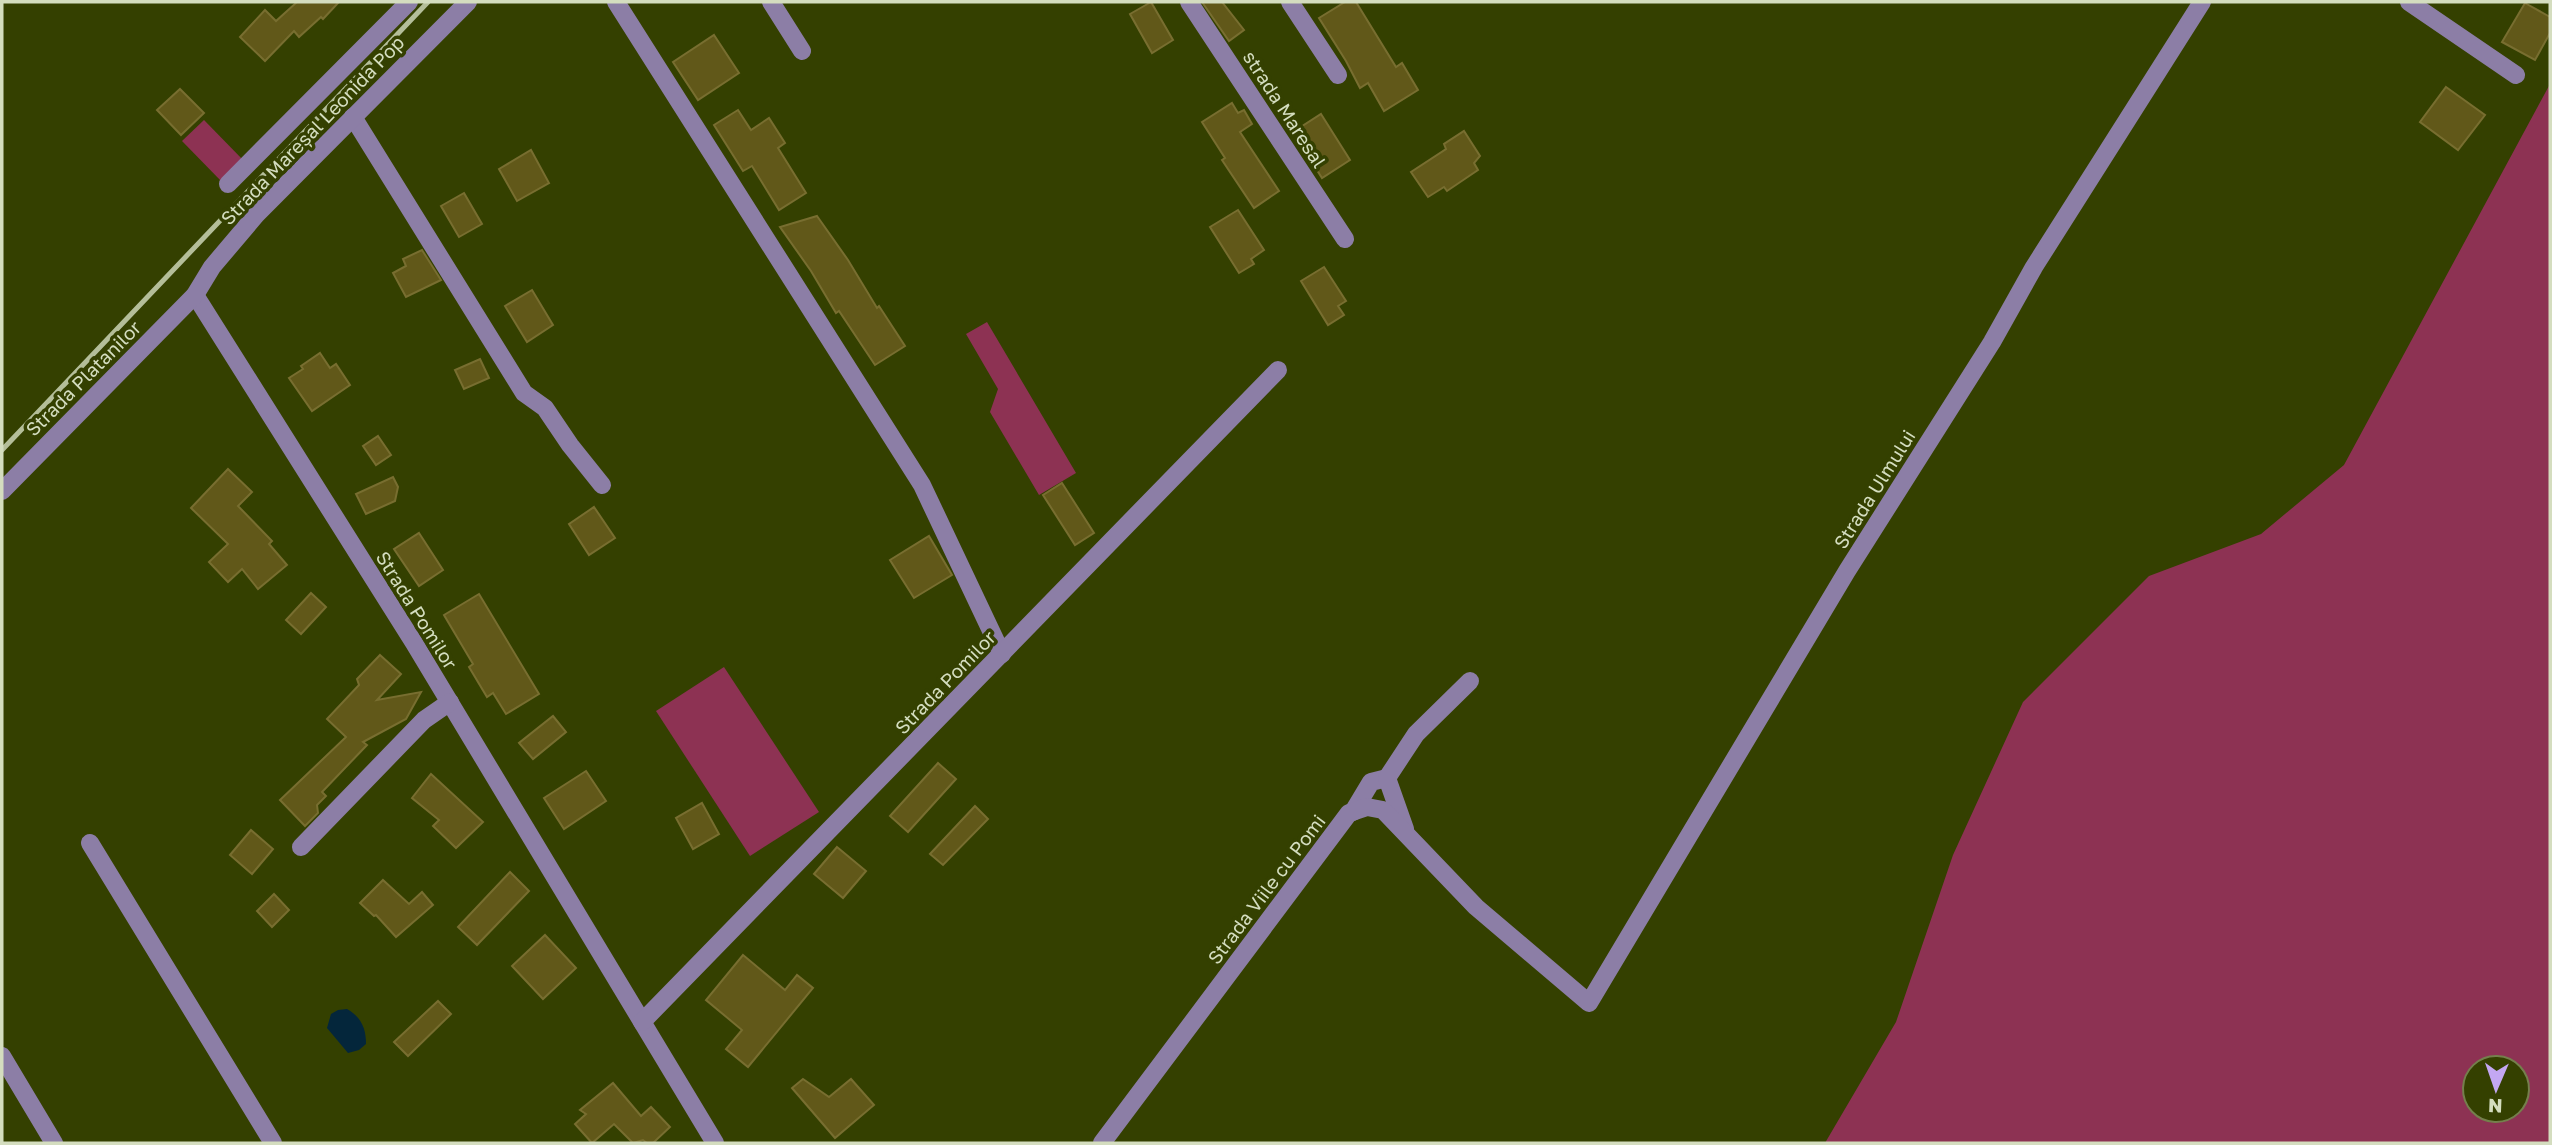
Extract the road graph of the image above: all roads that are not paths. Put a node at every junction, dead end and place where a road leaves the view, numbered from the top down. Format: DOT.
graph roads {
  1 [pos="409,2"];
  2 [pos="468,2"];
  3 [pos="616,2"];
  4 [pos="771,2"];
  5 [pos="1189,2"];
  6 [pos="1290,2"];
  7 [pos="2202,2"];
  8 [pos="2409,2"];
  9 [pos="802,51"];
  10 [pos="1338,75"];
  11 [pos="2515,75"];
  12 [pos="353,117"];
  13 [pos="228,184"];
  14 [pos="1345,239"];
  15 [pos="195,295"];
  16 [pos="1278,370"];
  17 [pos="601,485"];
  18 [pos="2,491"];
  19 [pos="1002,654"];
  20 [pos="1470,681"];
  21 [pos="450,702"];
  22 [pos="1387,779"];
  23 [pos="1353,812"];
  24 [pos="1408,835"];
  25 [pos="90,843"];
  26 [pos="300,848"];
  27 [pos="1589,1003"];
  28 [pos="642,1022"];
  29 [pos="2,1056"];
  30 [pos="54,1143"];
  31 [pos="273,1143"];
  32 [pos="715,1143"];
  33 [pos="1102,1143"];
  1 -- 13 [label="street"];
  2 -- 12 [label="street, Strada Mareșal Leonida Pop"];
  3 -- 19 [label="street"];
  4 -- 9 [label="street"];
  5 -- 14 [label="street, strada Maresal"];
  6 -- 10 [label="street"];
  7 -- 27 [label="street, Strada Ulmului"];
  8 -- 11 [label="street"];
  12 -- 15 [label="street, Strada Mareșal Leonida Pop"];
  12 -- 17 [label="street"];
  15 -- 18 [label="street, Strada Platanilor"];
  15 -- 21 [label="street, Strada Pomilor"];
  16 -- 19 [label="street, Strada Pomilor"];
  19 -- 28 [label="street, Strada Pomilor"];
  20 -- 22 [label="street"];
  21 -- 26 [label="street"];
  21 -- 28 [label="street, Strada Pomilor"];
  22 -- 23 [label="street"];
  22 -- 24 [label="street"];
  23 -- 24 [label="street, Strada Viile cu Pomi"];
  23 -- 33 [label="street, Strada Viile cu Pomi"];
  24 -- 27 [label="street, Strada Viile cu Pomi"];
  25 -- 31 [label="street"];
  28 -- 32 [label="street, Strada Pomilor"];
  29 -- 30 [label="street"];
}
